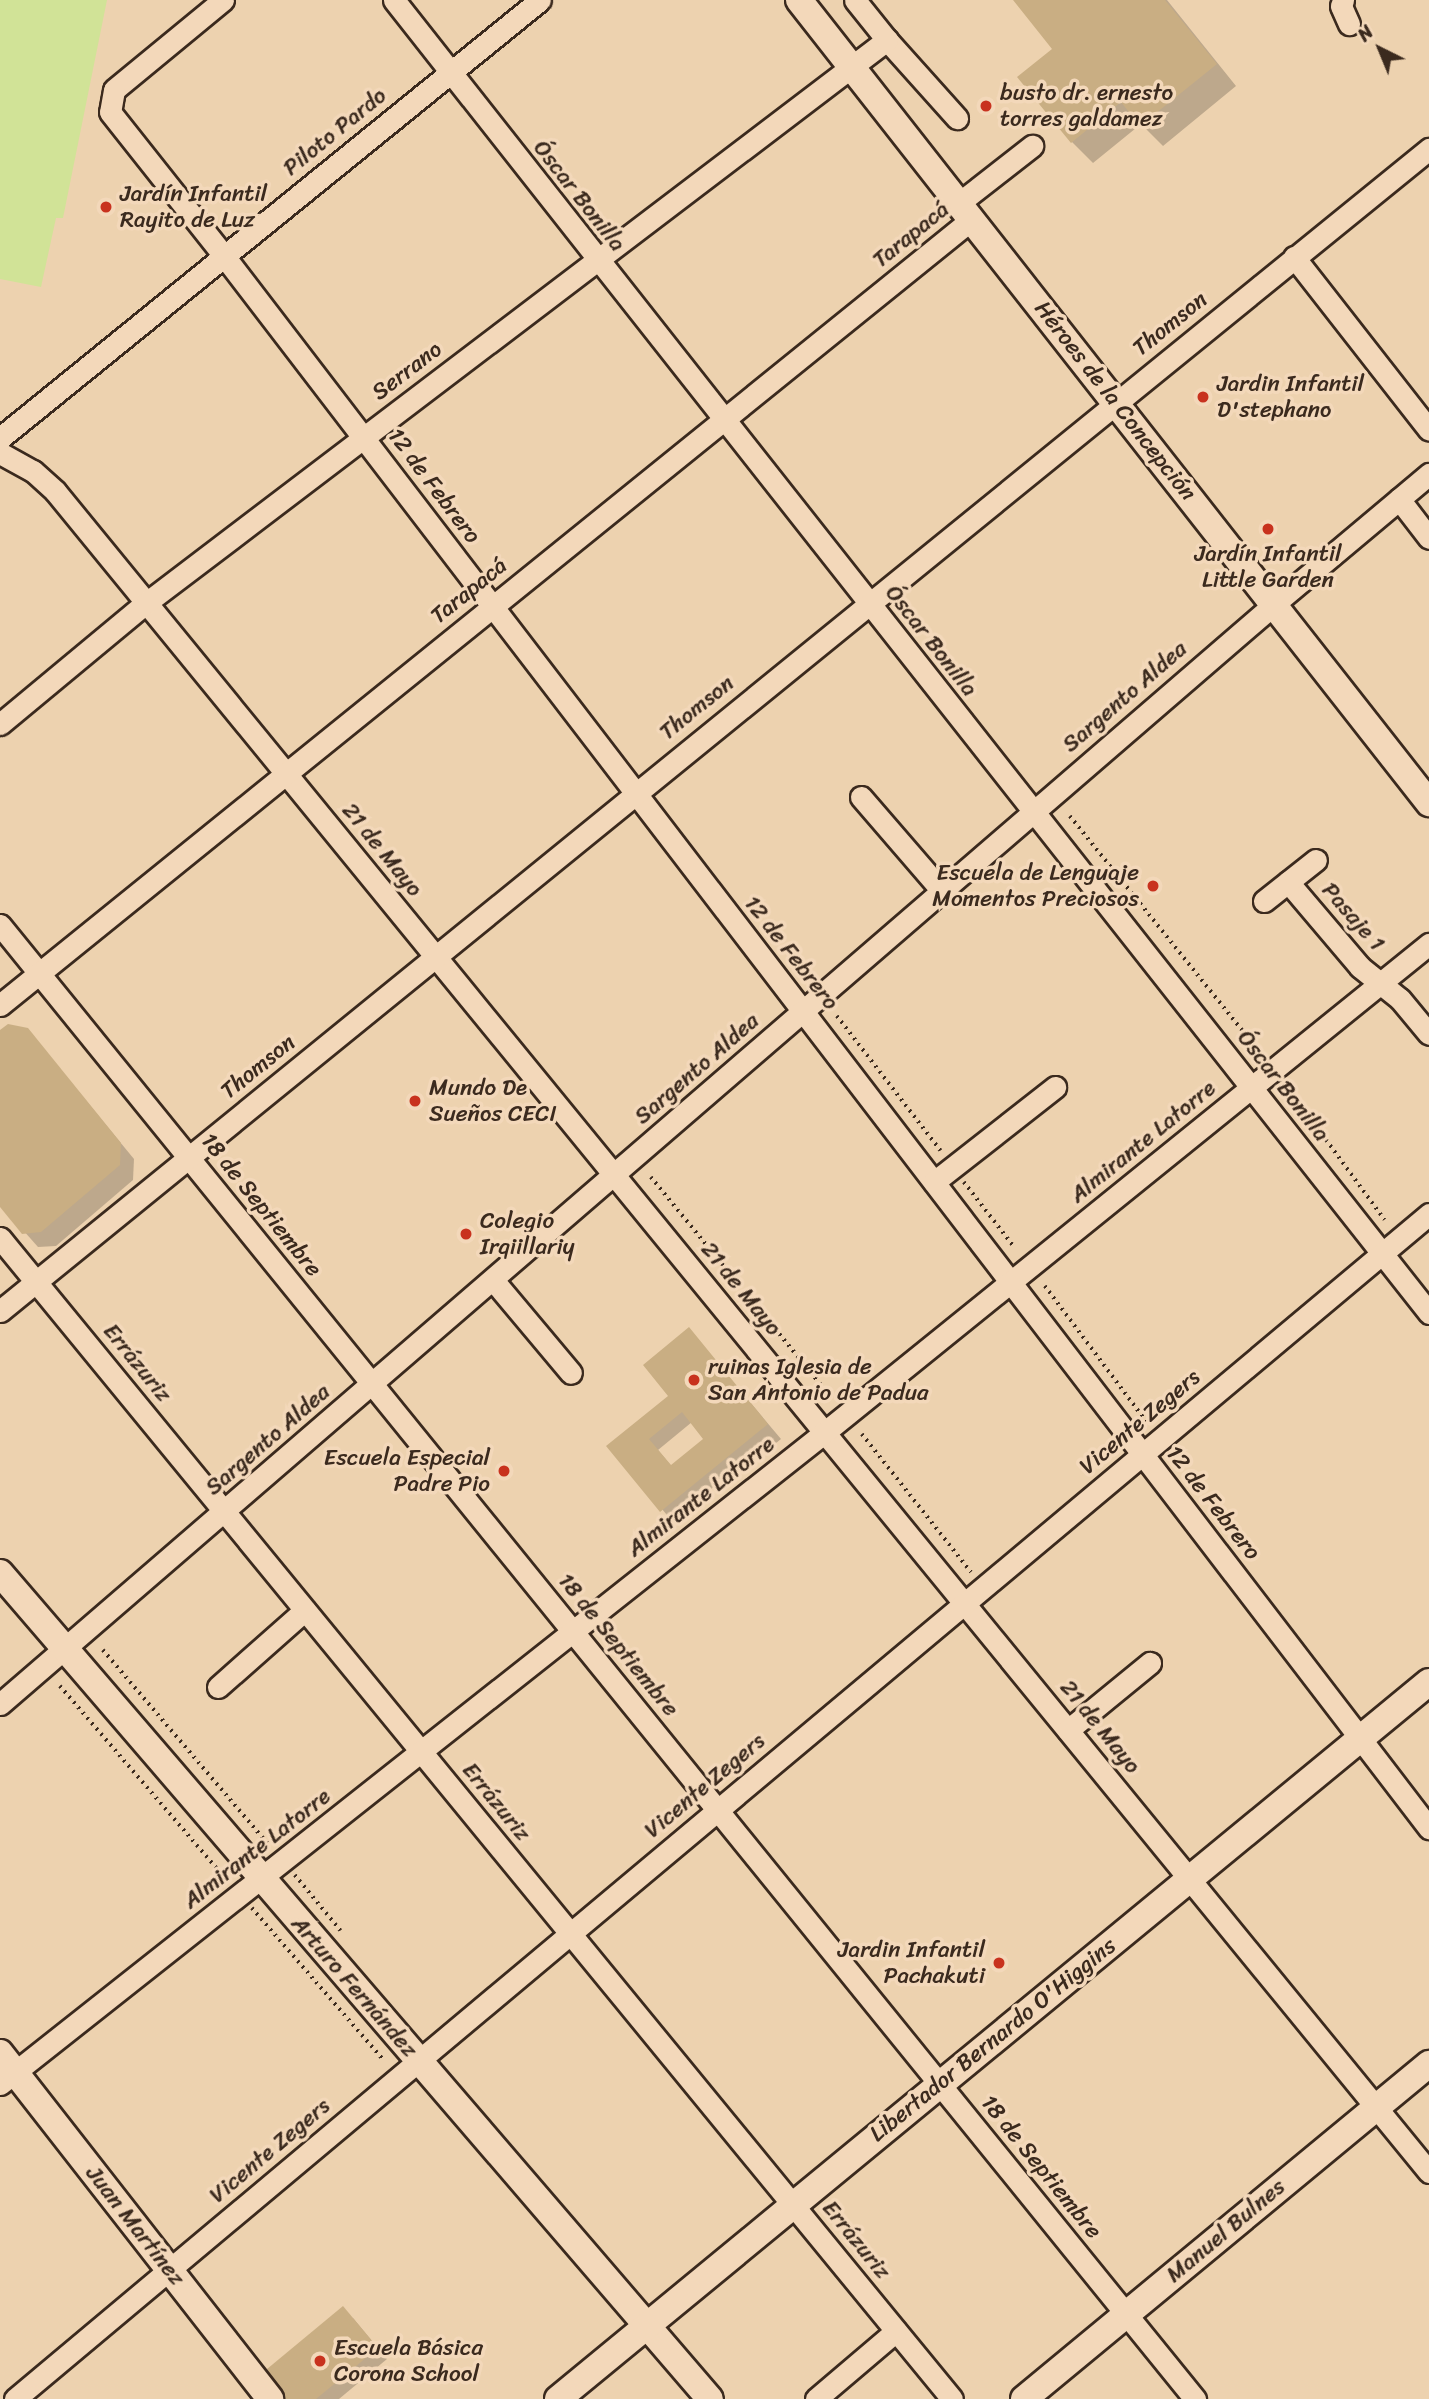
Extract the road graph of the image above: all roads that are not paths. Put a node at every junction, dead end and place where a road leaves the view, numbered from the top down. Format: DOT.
graph roads {
  1 [pos="223,0"];
  2 [pos="394,0"];
  3 [pos="540,0"];
  4 [pos="799,0"];
  5 [pos="855,0"];
  6 [pos="1343,0"];
  7 [pos="1349,23"];
  8 [pos="887,40"];
  9 [pos="850,65"];
  10 [pos="449,74"];
  11 [pos="957,118"];
  12 [pos="1032,146"];
  13 [pos="1429,149"];
  14 [pos="966,211"];
  15 [pos="224,256"];
  16 [pos="1294,257"];
  17 [pos="596,259"];
  18 [pos="1116,401"];
  19 [pos="722,419"];
  20 [pos="1429,430"];
  21 [pos="363,437"];
  22 [pos="0,438"];
  23 [pos="0,453"];
  24 [pos="1429,474"];
  25 [pos="1399,499"];
  26 [pos="1429,538"];
  27 [pos="146,603"];
  28 [pos="868,603"];
  29 [pos="1273,605"];
  30 [pos="492,606"];
  31 [pos="0,724"];
  32 [pos="286,774"];
  33 [pos="636,793"];
  34 [pos="861,797"];
  35 [pos="1429,803"];
  36 [pos="1033,812"];
  37 [pos="1316,860"];
  38 [pos="1289,882"];
  39 [pos="942,891"];
  40 [pos="1264,901"];
  41 [pos="0,925"];
  42 [pos="1429,944"];
  43 [pos="435,956"];
  44 [pos="40,975"];
  45 [pos="1380,983"];
  46 [pos="0,1005"];
  47 [pos="804,1012"];
  48 [pos="1429,1034"];
  49 [pos="1055,1087"];
  50 [pos="1251,1088"];
  51 [pos="188,1157"];
  52 [pos="615,1175"];
  53 [pos="934,1182"];
  54 [pos="1429,1214"];
  55 [pos="0,1238"];
  56 [pos="1382,1254"];
  57 [pos="493,1280"];
  58 [pos="36,1282"];
  59 [pos="1011,1282"];
  60 [pos="0,1311"];
  61 [pos="1429,1313"];
  62 [pos="571,1373"];
  63 [pos="373,1384"];
  64 [pos="825,1432"];
  65 [pos="1143,1454"];
  66 [pos="225,1512"];
  67 [pos="0,1573"];
  68 [pos="965,1603"];
  69 [pos="306,1610"];
  70 [pos="573,1632"];
  71 [pos="64,1650"];
  72 [pos="1150,1663"];
  73 [pos="1429,1682"];
  74 [pos="218,1687"];
  75 [pos="0,1704"];
  76 [pos="1068,1730"];
  77 [pos="1360,1738"];
  78 [pos="422,1753"];
  79 [pos="718,1810"];
  80 [pos="1429,1828"];
  81 [pos="261,1878"];
  82 [pos="1189,1879"];
  83 [pos="570,1933"];
  84 [pos="418,2061"];
  85 [pos="1429,2064"];
  86 [pos="5,2070"];
  87 [pos="940,2084"];
  88 [pos="1376,2107"];
  89 [pos="1429,2172"];
  90 [pos="793,2205"];
  91 [pos="169,2270"];
  92 [pos="1126,2314"];
  93 [pos="646,2326"];
  94 [pos="896,2331"];
  95 [pos="15,2399"];
  96 [pos="270,2399"];
  97 [pos="558,2399"];
  98 [pos="710,2399"];
  99 [pos="816,2399"];
  100 [pos="952,2399"];
  101 [pos="1024,2399"];
  102 [pos="1195,2399"];
  1 -- 15 [label="street, 12 de Febrero"];
  2 -- 10 [label="street, Óscar Bonilla"];
  3 -- 10 [label="street, Piloto Pardo"];
  4 -- 9 [label="main road, Héroes de la Concepción"];
  5 -- 8 [label="street"];
  6 -- 7 [label="street"];
  8 -- 9 [label="street, Serrano"];
  8 -- 11 [label="street"];
  9 -- 14 [label="main road, Héroes de la Concepción"];
  9 -- 17 [label="street, Serrano"];
  10 -- 15 [label="street, Piloto Pardo"];
  10 -- 17 [label="street, Óscar Bonilla"];
  12 -- 14 [label="street, Tarapacá"];
  13 -- 16 [label="street, Thomson"];
  14 -- 18 [label="main road, Héroes de la Concepción"];
  14 -- 19 [label="street, Tarapacá"];
  15 -- 21 [label="street, 12 de Febrero"];
  15 -- 22 [label="street, Piloto Pardo"];
  16 -- 18 [label="street, Thomson"];
  16 -- 20 [label="street"];
  17 -- 19 [label="street, Óscar Bonilla"];
  17 -- 21 [label="street, Serrano"];
  18 -- 28 [label="street, Thomson"];
  18 -- 29 [label="main road, Héroes de la Concepción"];
  19 -- 28 [label="street, Óscar Bonilla"];
  19 -- 30 [label="street, Tarapacá"];
  21 -- 27 [label="street, Serrano"];
  21 -- 30 [label="street, 12 de Febrero"];
  23 -- 27 [label="street, 21 de Mayo"];
  24 -- 25 [label="street, Sargento Aldea"];
  25 -- 26 [label="street"];
  25 -- 29 [label="street, Sargento Aldea"];
  27 -- 31 [label="street, Serrano"];
  27 -- 32 [label="street, 21 de Mayo"];
  28 -- 33 [label="street, Thomson"];
  28 -- 36 [label="street, Óscar Bonilla"];
  29 -- 35 [label="main road, Héroes de la Concepción"];
  29 -- 36 [label="street, Sargento Aldea"];
  30 -- 32 [label="street, Tarapacá"];
  30 -- 33 [label="street, 12 de Febrero"];
  32 -- 43 [label="street, 21 de Mayo"];
  32 -- 44 [label="street, Tarapacá"];
  33 -- 43 [label="street, Thomson"];
  33 -- 47 [label="street, 12 de Febrero"];
  34 -- 39 [label="street"];
  36 -- 39 [label="street, Sargento Aldea"];
  36 -- 50 [label="street, Óscar Bonilla"];
  37 -- 38 [label="street, Pasaje 1"];
  38 -- 40 [label="street, Pasaje 1"];
  38 -- 45 [label="street, Pasaje 1"];
  39 -- 47 [label="street, Sargento Aldea"];
  41 -- 44 [label="street, 18 de Septiembre"];
  42 -- 45 [label="street, Almirante Latorre"];
  43 -- 51 [label="street, Thomson"];
  43 -- 52 [label="street, 21 de Mayo"];
  44 -- 46 [label="street, Tarapacá"];
  44 -- 51 [label="street, 18 de Septiembre"];
  45 -- 48 [label="street, Pasaje 1"];
  45 -- 50 [label="street, Almirante Latorre"];
  47 -- 52 [label="street, Sargento Aldea"];
  47 -- 53 [label="street, 12 de Febrero"];
  49 -- 53 [label="street"];
  50 -- 56 [label="street, Óscar Bonilla"];
  50 -- 59 [label="street, Almirante Latorre"];
  51 -- 58 [label="street, Thomson"];
  51 -- 63 [label="street, 18 de Septiembre"];
  52 -- 57 [label="street, Sargento Aldea"];
  52 -- 64 [label="street, 21 de Mayo"];
  53 -- 59 [label="street, 12 de Febrero"];
  54 -- 56 [label="street, Vicente Zegers"];
  55 -- 58 [label="street, Errázuriz"];
  56 -- 61 [label="street, Óscar Bonilla"];
  56 -- 65 [label="street, Vicente Zegers"];
  57 -- 62 [label="street"];
  57 -- 63 [label="street, Sargento Aldea"];
  58 -- 60 [label="street, Thomson"];
  58 -- 66 [label="street, Errázuriz"];
  59 -- 64 [label="street, Almirante Latorre"];
  59 -- 65 [label="street, 12 de Febrero"];
  63 -- 66 [label="street, Sargento Aldea"];
  63 -- 70 [label="street, 18 de Septiembre"];
  64 -- 68 [label="street, 21 de Mayo"];
  64 -- 70 [label="street, Almirante Latorre"];
  65 -- 68 [label="street, Vicente Zegers"];
  65 -- 77 [label="street, 12 de Febrero"];
  66 -- 69 [label="street, Errázuriz"];
  66 -- 71 [label="street, Sargento Aldea"];
  67 -- 71 [label="main road, Arturo Fernández"];
  68 -- 76 [label="street, 21 de Mayo"];
  68 -- 79 [label="street, Vicente Zegers"];
  69 -- 74 [label="street"];
  69 -- 78 [label="street, Errázuriz"];
  70 -- 78 [label="street, Almirante Latorre"];
  70 -- 79 [label="street, 18 de Septiembre"];
  71 -- 75 [label="street, Sargento Aldea"];
  71 -- 81 [label="main road, Arturo Fernández"];
  72 -- 76 [label="street"];
  73 -- 77 [label="main road, Libertador Bernardo O'Higgins"];
  76 -- 82 [label="street, 21 de Mayo"];
  77 -- 80 [label="street, 12 de Febrero"];
  77 -- 82 [label="main road, Libertador Bernardo O'Higgins"];
  78 -- 81 [label="street, Almirante Latorre"];
  78 -- 83 [label="street, Errázuriz"];
  79 -- 83 [label="street, Vicente Zegers"];
  79 -- 87 [label="street, 18 de Septiembre"];
  81 -- 84 [label="main road, Arturo Fernández"];
  81 -- 86 [label="street, Almirante Latorre"];
  82 -- 87 [label="main road, Libertador Bernardo O'Higgins"];
  82 -- 88 [label="street, 21 de Mayo"];
  83 -- 84 [label="street, Vicente Zegers"];
  83 -- 90 [label="street, Errázuriz"];
  84 -- 91 [label="street, Vicente Zegers"];
  84 -- 93 [label="main road, Arturo Fernández"];
  85 -- 88 [label="main road, Manuel Bulnes"];
  86 -- 91 [label="main road, Juan Martínez"];
  87 -- 90 [label="main road, Libertador Bernardo O'Higgins"];
  87 -- 92 [label="street, 18 de Septiembre"];
  88 -- 89 [label="street, 21 de Mayo"];
  88 -- 92 [label="main road, Manuel Bulnes"];
  90 -- 93 [label="main road, Libertador Bernardo O'Higgins"];
  90 -- 94 [label="street, Errázuriz"];
  91 -- 95 [label="street, Vicente Zegers"];
  91 -- 96 [label="main road, Juan Martínez"];
  92 -- 101 [label="main road, Manuel Bulnes"];
  92 -- 102 [label="street, 18 de Septiembre"];
  93 -- 97 [label="main road, Libertador Bernardo O'Higgins"];
  93 -- 98 [label="main road, Arturo Fernández"];
  94 -- 99 [label="street"];
  94 -- 100 [label="street, Errázuriz"];
}
